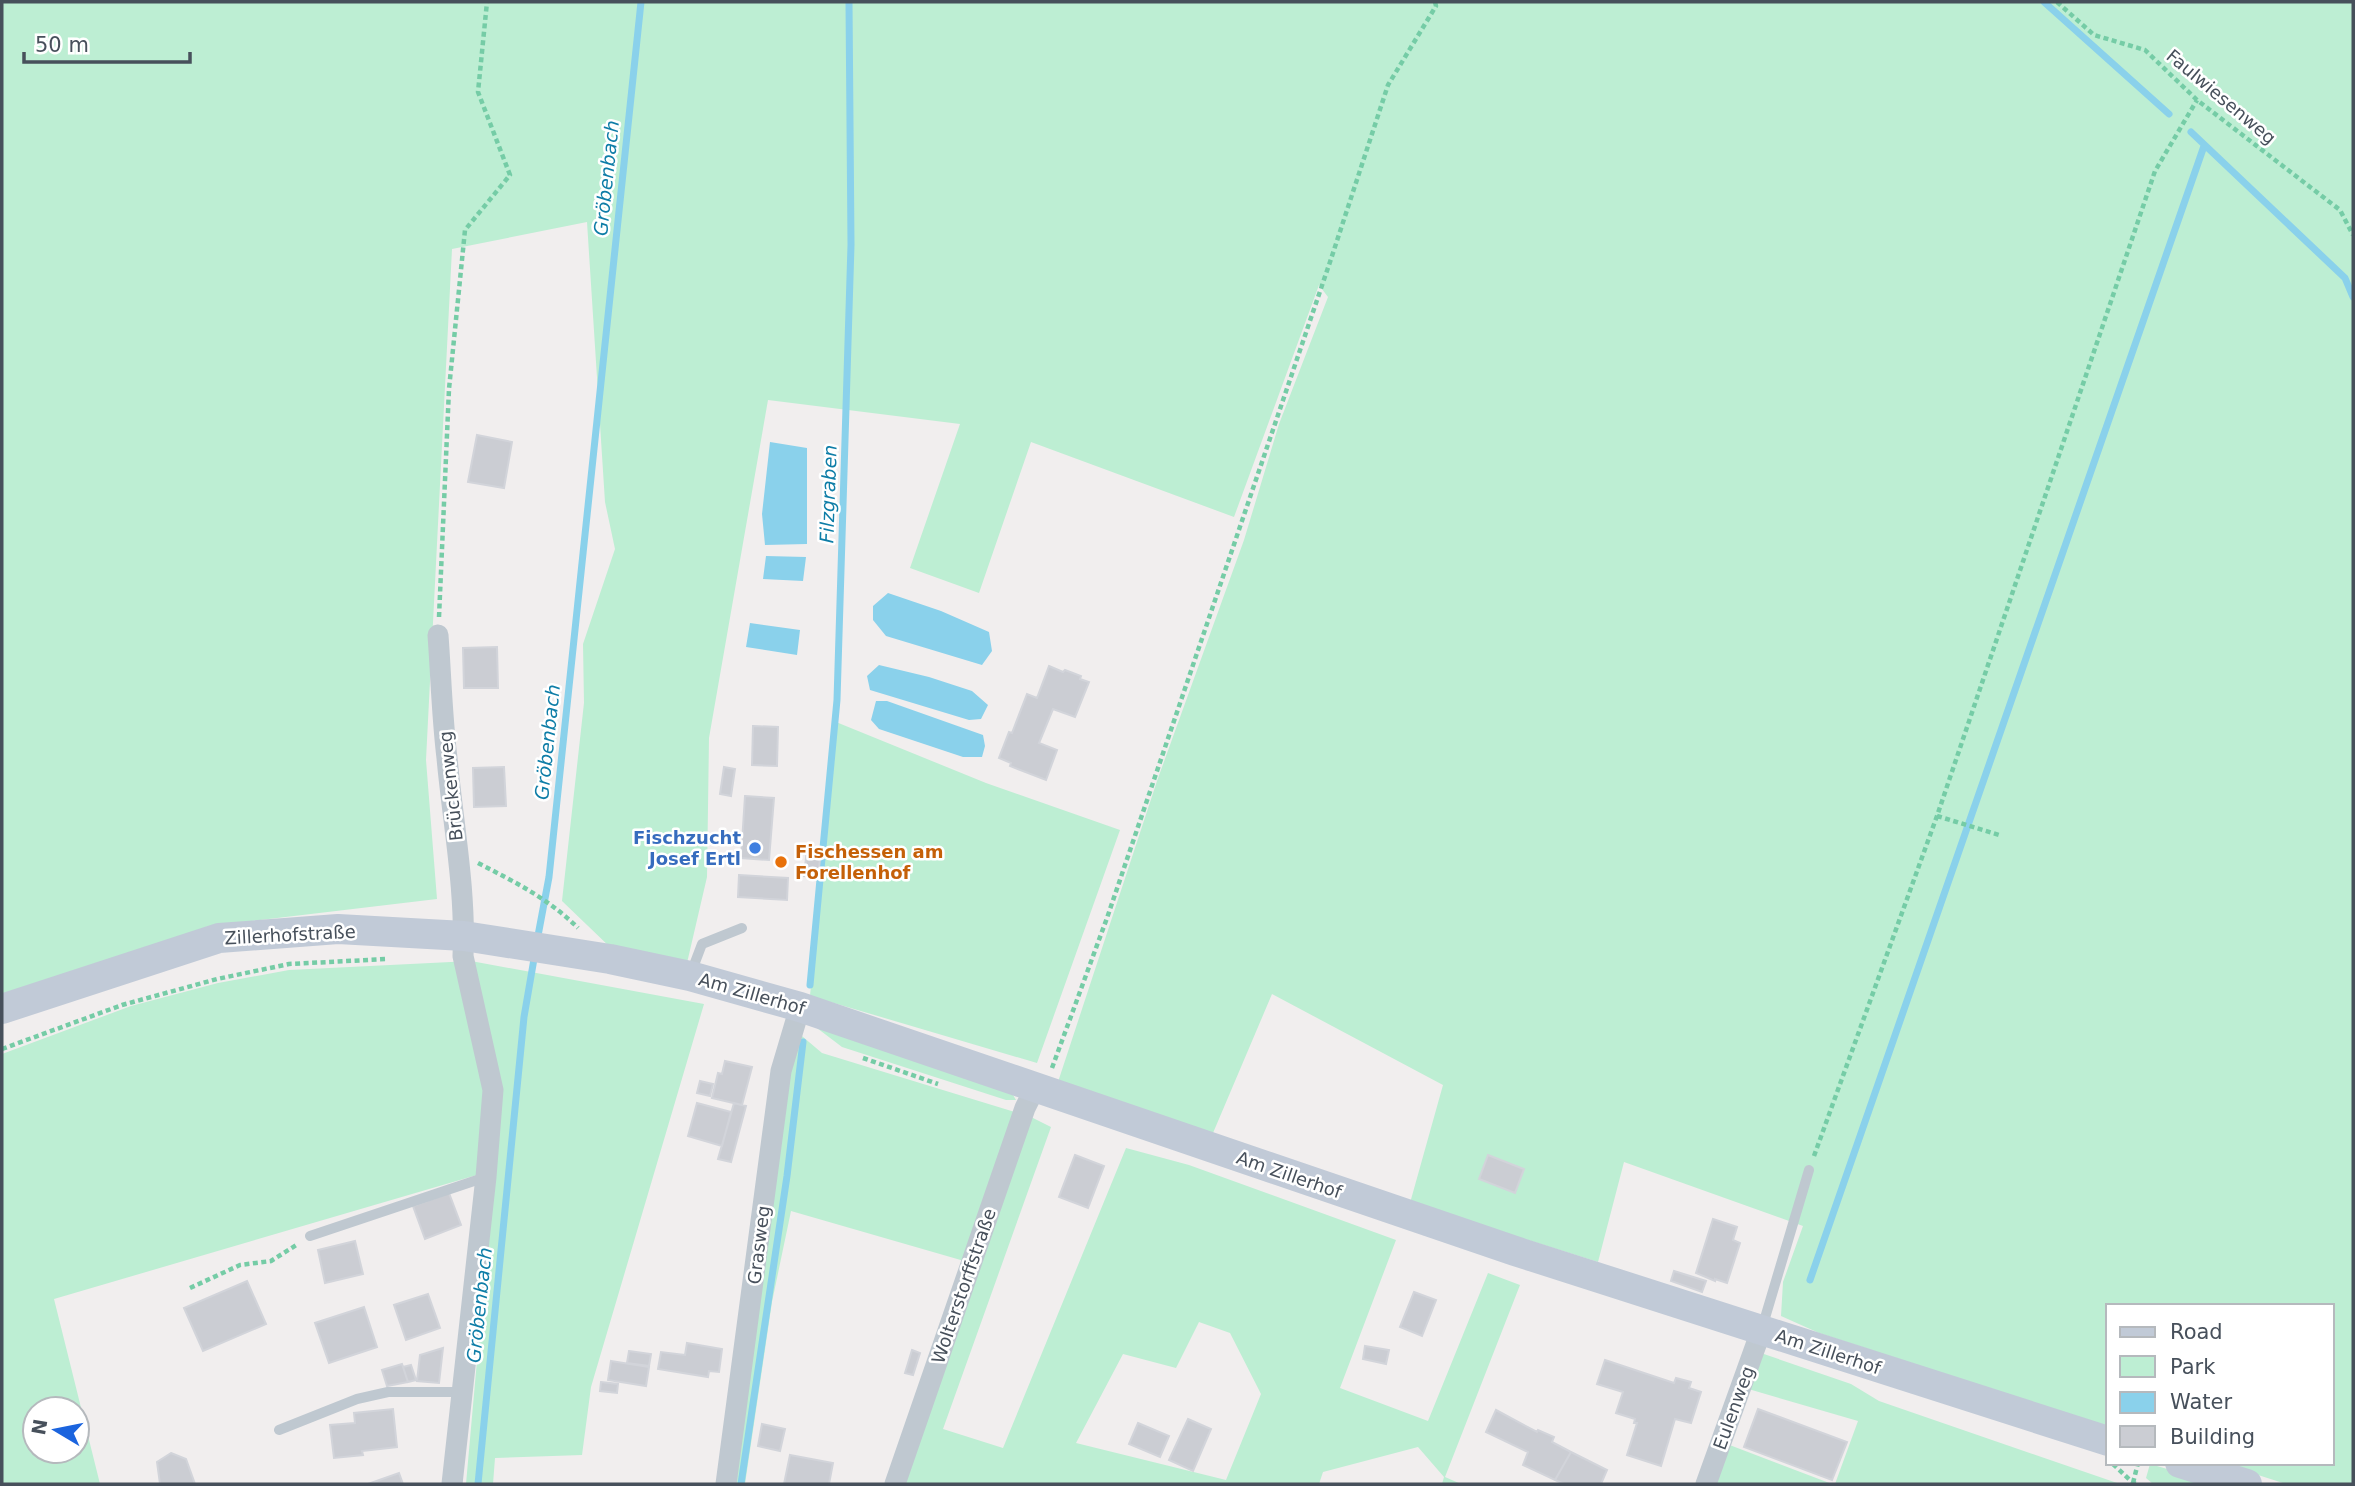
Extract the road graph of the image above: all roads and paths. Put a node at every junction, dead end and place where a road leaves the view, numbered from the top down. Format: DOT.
graph roads {
  1 [pos="487,2"];
  2 [pos="1435,2"];
  3 [pos="2057,2"];
  4 [pos="2197,100"];
  5 [pos="2353,235"];
  6 [pos="438,635"];
  7 [pos="1937,816"];
  8 [pos="1999,835"];
  9 [pos="458,854"];
  10 [pos="560,910"];
  11 [pos="742,928"];
  12 [pos="464,936"];
  13 [pos="396,959"];
  14 [pos="690,976"];
  15 [pos="800,1007"];
  16 [pos="2,1009"];
  17 [pos="2,1049"];
  18 [pos="1039,1090"];
  19 [pos="1809,1170"];
  20 [pos="486,1177"];
  21 [pos="310,1236"];
  22 [pos="190,1287"];
  23 [pos="1761,1331"];
  24 [pos="462,1392"];
  25 [pos="279,1430"];
  26 [pos="2106,1439"];
  27 [pos="2115,1465"];
  28 [pos="2138,1465"];
  29 [pos="2186,1465"];
  30 [pos="452,1484"];
  31 [pos="726,1484"];
  32 [pos="895,1484"];
  33 [pos="1706,1484"];
  34 [pos="2134,1484"];
  35 [pos="2247,1484"];
  1 -- 6 [label="path"];
  2 -- 18 [label="path"];
  3 -- 4 [label="path, Faulwiesenweg"];
  4 -- 5 [label="path, Faulwiesenweg"];
  4 -- 7 [label="path"];
  6 -- 9 [label="street, Brückenweg"];
  7 -- 8 [label="path"];
  7 -- 19 [label="path"];
  9 -- 10 [label="path"];
  9 -- 12 [label="street, Brückenweg"];
  11 -- 14 [label="lane"];
  12 -- 14 [label="street, Am Zillerhof"];
  12 -- 16 [label="street, Zillerhofstraße"];
  12 -- 20 [label="street, Brückenweg"];
  13 -- 17 [label="path"];
  14 -- 15 [label="street, Am Zillerhof"];
  15 -- 18 [label="street, Am Zillerhof"];
  15 -- 31 [label="street, Grasweg"];
  18 -- 23 [label="street, Am Zillerhof"];
  18 -- 32 [label="street, Wolterstorffstraße"];
  19 -- 23 [label="lane"];
  20 -- 21 [label="lane"];
  20 -- 24 [label="street, Brückenweg"];
  21 -- 22 [label="path"];
  23 -- 26 [label="street, Am Zillerhof"];
  23 -- 33 [label="street, Eulenweg"];
  24 -- 25 [label="lane"];
  24 -- 30 [label="street, Brückenweg"];
  27 -- 34 [label="path"];
  28 -- 34 [label="path"];
  29 -- 35 [label="street"];
}
